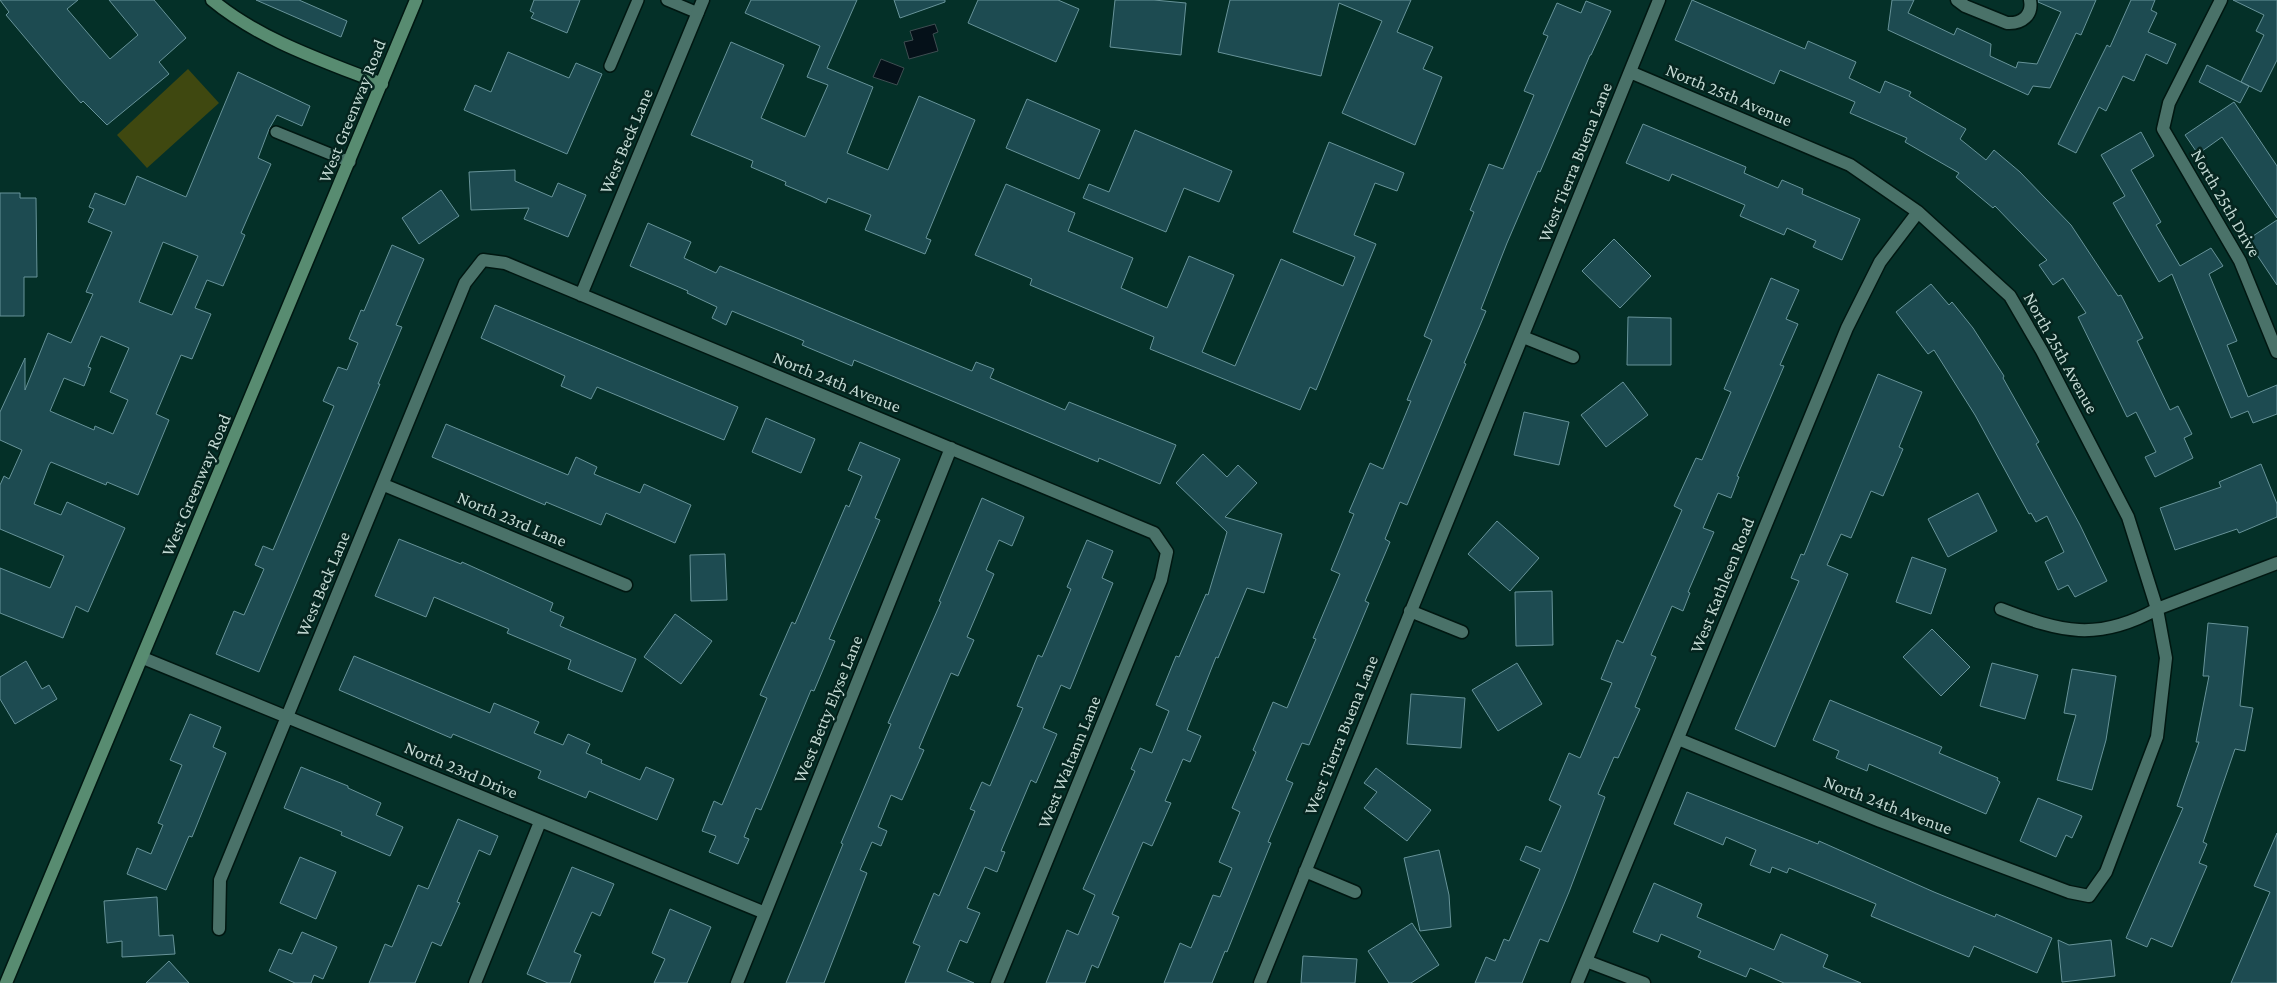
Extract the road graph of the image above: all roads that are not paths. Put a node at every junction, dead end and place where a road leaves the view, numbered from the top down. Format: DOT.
graph roads {
  1 [pos="212,0"];
  2 [pos="416,0"];
  3 [pos="638,0"];
  4 [pos="668,0"];
  5 [pos="703,0"];
  6 [pos="1659,0"];
  7 [pos="1956,0"];
  8 [pos="2030,0"];
  9 [pos="2221,0"];
  10 [pos="698,13"];
  11 [pos="610,66"];
  12 [pos="1630,72"];
  13 [pos="382,84"];
  14 [pos="276,132"];
  15 [pos="350,162"];
  16 [pos="1918,212"];
  17 [pos="483,260"];
  18 [pos="581,296"];
  19 [pos="1523,337"];
  20 [pos="2277,352"];
  21 [pos="1573,357"];
  22 [pos="952,448"];
  23 [pos="384,485"];
  24 [pos="1168,552"];
  25 [pos="2277,563"];
  26 [pos="626,585"];
  27 [pos="2001,609"];
  28 [pos="2157,609"];
  29 [pos="1410,611"];
  30 [pos="1462,632"];
  31 [pos="143,658"];
  32 [pos="287,716"];
  33 [pos="1678,739"];
  34 [pos="540,822"];
  35 [pos="1305,871"];
  36 [pos="1355,892"];
  37 [pos="2088,896"];
  38 [pos="765,913"];
  39 [pos="219,929"];
  40 [pos="1586,961"];
  41 [pos="6,983"];
  42 [pos="475,983"];
  43 [pos="737,983"];
  44 [pos="997,983"];
  45 [pos="1260,983"];
  46 [pos="1577,983"];
  47 [pos="1644,983"];
  1 -- 13 [label="main road"];
  2 -- 13 [label="main road, West Greenway Road"];
  3 -- 11 [label="lane"];
  4 -- 10 [label="lane"];
  5 -- 10 [label="street, West Beck Lane"];
  6 -- 12 [label="street, West Tierra Buena Lane"];
  7 -- 8 [label="street"];
  9 -- 20 [label="street, North 25th Drive"];
  10 -- 18 [label="street, West Beck Lane"];
  12 -- 16 [label="street, North 25th Avenue"];
  12 -- 19 [label="street, West Tierra Buena Lane"];
  13 -- 15 [label="main road, West Greenway Road"];
  14 -- 15 [label="lane"];
  15 -- 31 [label="main road, West Greenway Road"];
  16 -- 28 [label="street, North 25th Avenue"];
  16 -- 33 [label="street, West Kathleen Road"];
  17 -- 18 [label="street, North 24th Avenue"];
  17 -- 23 [label="street, West Beck Lane"];
  18 -- 22 [label="street, North 24th Avenue"];
  19 -- 21 [label="street"];
  19 -- 29 [label="street, West Tierra Buena Lane"];
  22 -- 24 [label="street, North 24th Avenue"];
  22 -- 38 [label="street, West Betty Elyse Lane"];
  23 -- 26 [label="street, North 23rd Lane"];
  23 -- 32 [label="street, West Beck Lane"];
  24 -- 44 [label="street, West Waltann Lane"];
  25 -- 28 [label="street"];
  27 -- 28 [label="street"];
  28 -- 37 [label="street, North 25th Avenue"];
  29 -- 30 [label="street"];
  29 -- 35 [label="street, West Tierra Buena Lane"];
  31 -- 32 [label="street, North 23rd Drive"];
  31 -- 41 [label="main road, West Greenway Road"];
  32 -- 34 [label="street, North 23rd Drive"];
  32 -- 39 [label="street, West Beck Lane"];
  33 -- 37 [label="street, North 24th Avenue"];
  33 -- 40 [label="street, West Kathleen Road"];
  34 -- 38 [label="street, North 23rd Drive"];
  34 -- 42 [label="street"];
  35 -- 36 [label="street"];
  35 -- 45 [label="street, West Tierra Buena Lane"];
  38 -- 43 [label="street, West Betty Elyse Lane"];
  40 -- 46 [label="street, West Kathleen Road"];
  40 -- 47 [label="street"];
}
